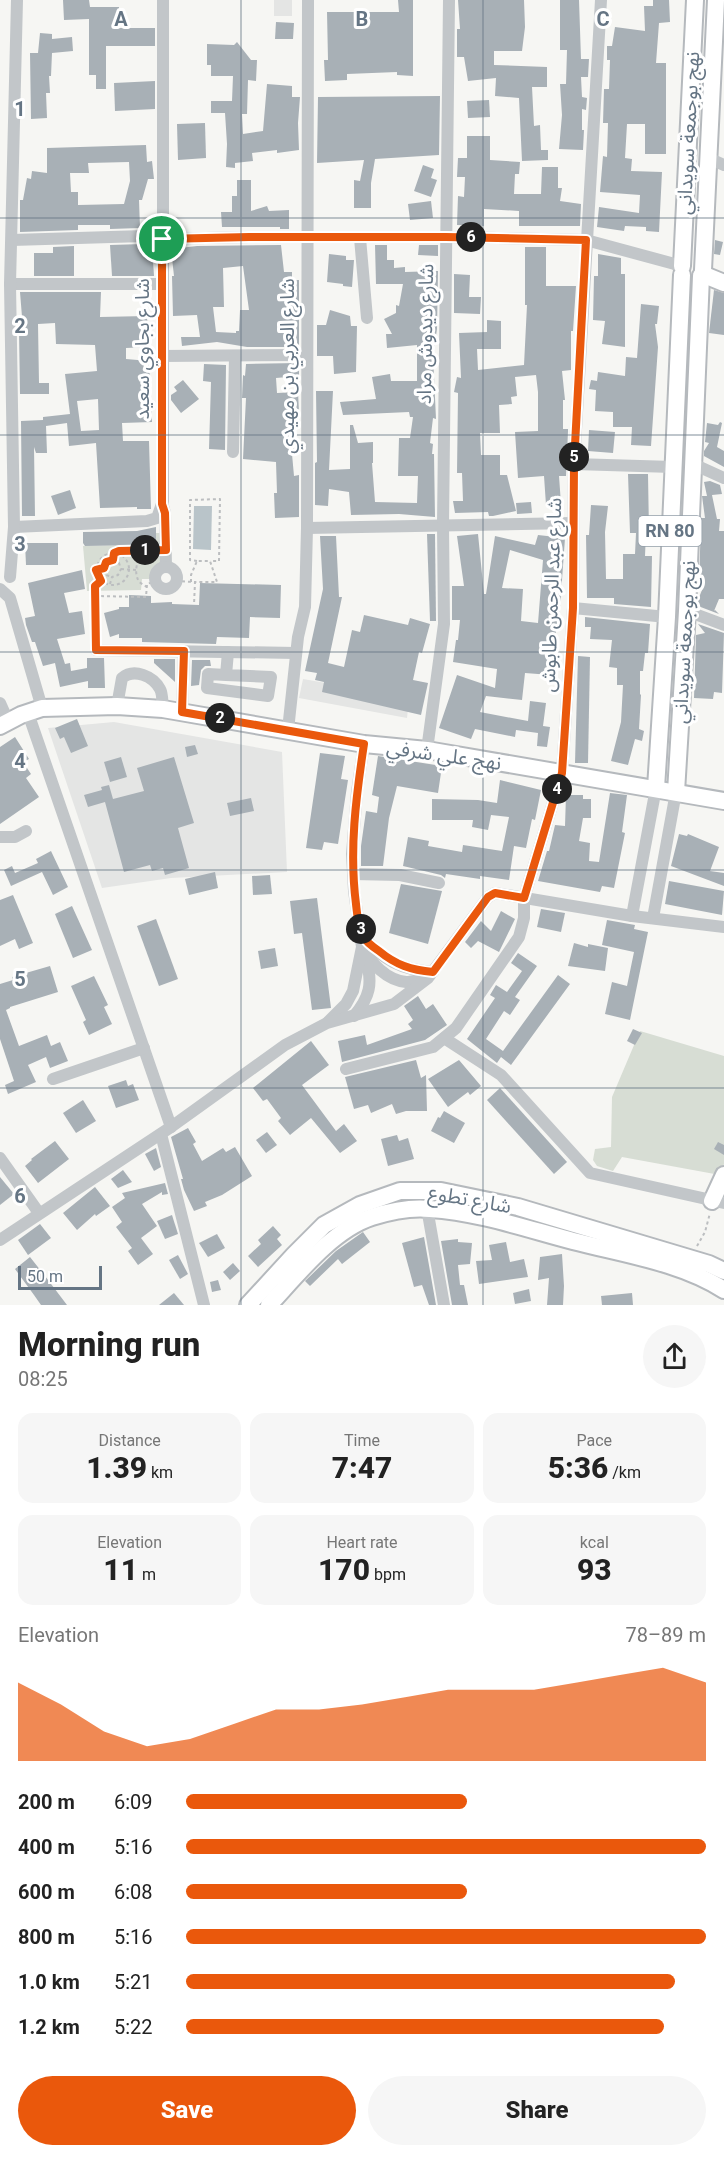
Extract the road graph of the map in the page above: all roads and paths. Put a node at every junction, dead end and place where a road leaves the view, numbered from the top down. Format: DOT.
graph roads {
  1 [pos="17,0"];
  2 [pos="163,0"];
  3 [pos="308,0"];
  4 [pos="449,0"];
  5 [pos="601,0"];
  6 [pos="694,3"];
  7 [pos="717,8"];
  8 [pos="708,158"];
  9 [pos="724,165"];
  10 [pos="446,237"];
  11 [pos="306,238"];
  12 [pos="360,238"];
  13 [pos="162,239"];
  14 [pos="12,240"];
  15 [pos="586,240"];
  16 [pos="682,270"];
  17 [pos="702,273"];
  18 [pos="724,283"];
  19 [pos="10,284"];
  20 [pos="162,284"];
  21 [pos="367,318"];
  22 [pos="306,355"];
  23 [pos="162,356"];
  24 [pos="235,356"];
  25 [pos="233,452"];
  26 [pos="574,464"];
  27 [pos="693,464"];
  28 [pos="673,467"];
  29 [pos="724,478"];
  30 [pos="162,504"];
  31 [pos="573,523"];
  32 [pos="443,525"];
  33 [pos="14,527"];
  34 [pos="307,528"];
  35 [pos="146,550"];
  36 [pos="166,550"];
  37 [pos="114,553"];
  38 [pos="113,560"];
  39 [pos="197,561"];
  40 [pos="210,561"];
  41 [pos="166,567"];
  42 [pos="104,568"];
  43 [pos="121,569"];
  44 [pos="129,569"];
  45 [pos="96,570"];
  46 [pos="136,570"];
  47 [pos="112,577"];
  48 [pos="5,580"];
  49 [pos="101,581"];
  50 [pos="176,581"];
  51 [pos="191,582"];
  52 [pos="195,582"];
  53 [pos="110,584"];
  54 [pos="152,584"];
  55 [pos="0,589"];
  56 [pos="95,596"];
  57 [pos="10,598"];
  58 [pos="194,604"];
  59 [pos="573,608"];
  60 [pos="687,611"];
  61 [pos="667,617"];
  62 [pos="724,625"];
  63 [pos="96,650"];
  64 [pos="184,651"];
  65 [pos="228,652"];
  66 [pos="296,652"];
  67 [pos="226,675"];
  68 [pos="0,703"];
  69 [pos="117,706"];
  70 [pos="163,709"];
  71 [pos="35,711"];
  72 [pos="182,712"];
  73 [pos="4,723"];
  74 [pos="288,730"];
  75 [pos="364,744"];
  76 [pos="427,750"];
  77 [pos="562,773"];
  78 [pos="656,788"];
  79 [pos="676,792"];
  80 [pos="724,801"];
  81 [pos="26,831"];
  82 [pos="0,837"];
  83 [pos="353,874"];
  84 [pos="439,883"];
  85 [pos="524,898"];
  86 [pos="632,916"];
  87 [pos="653,918"];
  88 [pos="724,927"];
  89 [pos="362,941"];
  90 [pos="431,975"];
  91 [pos="354,1016"];
  92 [pos="327,1023"];
  93 [pos="444,1038"];
  94 [pos="144,1048"];
  95 [pos="346,1070"];
  96 [pos="53,1079"];
  97 [pos="166,1130"];
  98 [pos="0,1158"];
  99 [pos="724,1175"];
  100 [pos="718,1202"];
  101 [pos="427,1208"];
  102 [pos="39,1213"];
  103 [pos="0,1240"];
  104 [pos="697,1246"];
  105 [pos="724,1271"];
  106 [pos="724,1290"];
  107 [pos="204,1305"];
  108 [pos="248,1305"];
  109 [pos="269,1305"];
  110 [pos="444,1305"];
  1 -- 14 [label="street"];
  2 -- 13 [label="street, شارع بجاوي سعيد"];
  3 -- 11 [label="street, شارع العربي بن مهيدي"];
  4 -- 10 [label="street, شارع ديدوش مراد"];
  5 -- 15 [label="street, شارع عبد الرحمن طابوش"];
  6 -- 7 [label="main road"];
  6 -- 16 [label="main road, نهج بوجمعة سويداني / RN 80"];
  7 -- 8 [label="main road, نهج بوجمعة سويداني / RN 80"];
  8 -- 9 [label="street"];
  8 -- 17 [label="main road, نهج بوجمعة سويداني / RN 80"];
  10 -- 12 [label="street"];
  10 -- 15 [label="street"];
  10 -- 32 [label="street, شارع ديدوش مراد"];
  11 -- 12 [label="street"];
  11 -- 13 [label="street"];
  11 -- 22 [label="street, شارع العربي بن مهيدي"];
  12 -- 21 [label="street"];
  13 -- 14 [label="street"];
  13 -- 20 [label="street, شارع بجاوي سعيد"];
  14 -- 19 [label="street"];
  15 -- 16 [label="street"];
  15 -- 26 [label="street, شارع عبد الرحمن طابوش"];
  16 -- 17 [label="main road"];
  16 -- 28 [label="main road, نهج بوجمعة سويداني / RN 80"];
  17 -- 18 [label="main road"];
  17 -- 27 [label="main road, نهج بوجمعة سويداني / RN 80"];
  19 -- 20 [label="street"];
  19 -- 33 [label="street"];
  20 -- 23 [label="street, شارع بجاوي سعيد"];
  22 -- 24 [label="street"];
  22 -- 34 [label="street, شارع العربي بن مهيدي"];
  23 -- 24 [label="street"];
  23 -- 30 [label="street, شارع بجاوي سعيد"];
  24 -- 25 [label="street"];
  26 -- 28 [label="street"];
  26 -- 31 [label="street, شارع عبد الرحمن طابوش"];
  27 -- 29 [label="street"];
  27 -- 60 [label="main road, نهج بوجمعة سويداني / RN 80"];
  28 -- 61 [label="main road, نهج بوجمعة سويداني / RN 80"];
  30 -- 33 [label="street"];
  30 -- 36 [label="street, شارع بجاوي سعيد"];
  31 -- 32 [label="street"];
  31 -- 59 [label="street, شارع عبد الرحمن طابوش"];
  32 -- 34 [label="street"];
  32 -- 76 [label="street, شارع ديدوش مراد"];
  33 -- 48 [label="street"];
  34 -- 66 [label="street, شارع العربي بن مهيدي"];
  35 -- 36 [label="path"];
  35 -- 37 [label="path"];
  35 -- 46 [label="path"];
  36 -- 41 [label="street, شارع بجاوي سعيد"];
  37 -- 38 [label="path"];
  37 -- 44 [label="path"];
  37 -- 45 [label="path"];
  38 -- 42 [label="path"];
  38 -- 43 [label="path"];
  39 -- 40 [label="path"];
  39 -- 40 [label="path"];
  39 -- 51 [label="path"];
  40 -- 52 [label="path"];
  41 -- 50 [label="street"];
  41 -- 54 [label="street"];
  42 -- 45 [label="path"];
  42 -- 47 [label="path"];
  43 -- 44 [label="path"];
  43 -- 47 [label="path"];
  44 -- 46 [label="path"];
  44 -- 53 [label="path"];
  45 -- 49 [label="path"];
  46 -- 54 [label="path"];
  47 -- 53 [label="path"];
  48 -- 57 [label="street"];
  49 -- 53 [label="path"];
  49 -- 56 [label="path"];
  50 -- 51 [label="path"];
  50 -- 54 [label="street"];
  51 -- 52 [label="path"];
  52 -- 58 [label="path"];
  54 -- 56 [label="path"];
  55 -- 57 [label="street"];
  56 -- 63 [label="path"];
  57 -- 71 [label="street"];
  59 -- 61 [label="street"];
  59 -- 77 [label="street, شارع عبد الرحمن طابوش"];
  60 -- 62 [label="street"];
  60 -- 79 [label="main road, نهج بوجمعة سويداني / RN 80"];
  61 -- 78 [label="main road, نهج بوجمعة سويداني / RN 80"];
  63 -- 64 [label="street"];
  64 -- 65 [label="street"];
  64 -- 72 [label="street"];
  65 -- 66 [label="street"];
  65 -- 67 [label="street"];
  66 -- 74 [label="street, شارع العربي بن مهيدي"];
  67 -- 67 [label="street"];
  68 -- 73 [label="street"];
  69 -- 70 [label="main road, نهج علي شرفي"];
  69 -- 70 [label="street"];
  69 -- 71 [label="main road, نهج علي شرفي"];
  70 -- 72 [label="main road, نهج علي شرفي"];
  71 -- 73 [label="main road, نهج علي شرفي"];
  71 -- 94 [label="street"];
  72 -- 74 [label="main road, نهج علي شرفي"];
  74 -- 75 [label="main road, نهج علي شرفي"];
  75 -- 76 [label="main road, نهج علي شرفي"];
  75 -- 83 [label="street"];
  76 -- 77 [label="main road, نهج علي شرفي"];
  77 -- 78 [label="main road, نهج علي شرفي"];
  77 -- 85 [label="street, شارع عبد الرحمن طابوش"];
  78 -- 79 [label="main road, نهج علي شرفي"];
  78 -- 86 [label="street"];
  79 -- 80 [label="main road, نهج علي شرفي"];
  79 -- 87 [label="street"];
  81 -- 82 [label="street"];
  83 -- 84 [label="street"];
  83 -- 89 [label="street"];
  85 -- 86 [label="street"];
  85 -- 90 [label="street"];
  85 -- 93 [label="street, شارع عبد الرحمن طابوش"];
  86 -- 87 [label="street"];
  87 -- 88 [label="street"];
  89 -- 90 [label="street"];
  89 -- 91 [label="street"];
  89 -- 92 [label="street"];
  90 -- 91 [label="street"];
  91 -- 92 [label="street"];
  92 -- 97 [label="street"];
  93 -- 95 [label="street"];
  93 -- 100 [label="street"];
  94 -- 96 [label="street"];
  94 -- 97 [label="street"];
  97 -- 102 [label="street"];
  97 -- 107 [label="street"];
  98 -- 102 [label="street"];
  99 -- 100 [label="main road"];
  100 -- 104 [label="path"];
  101 -- 106 [label="main road"];
  101 -- 109 [label="main road"];
  101 -- 110 [label="street"];
  102 -- 103 [label="street"];
  105 -- 108 [label="main road, شارع تطوع"];
}
